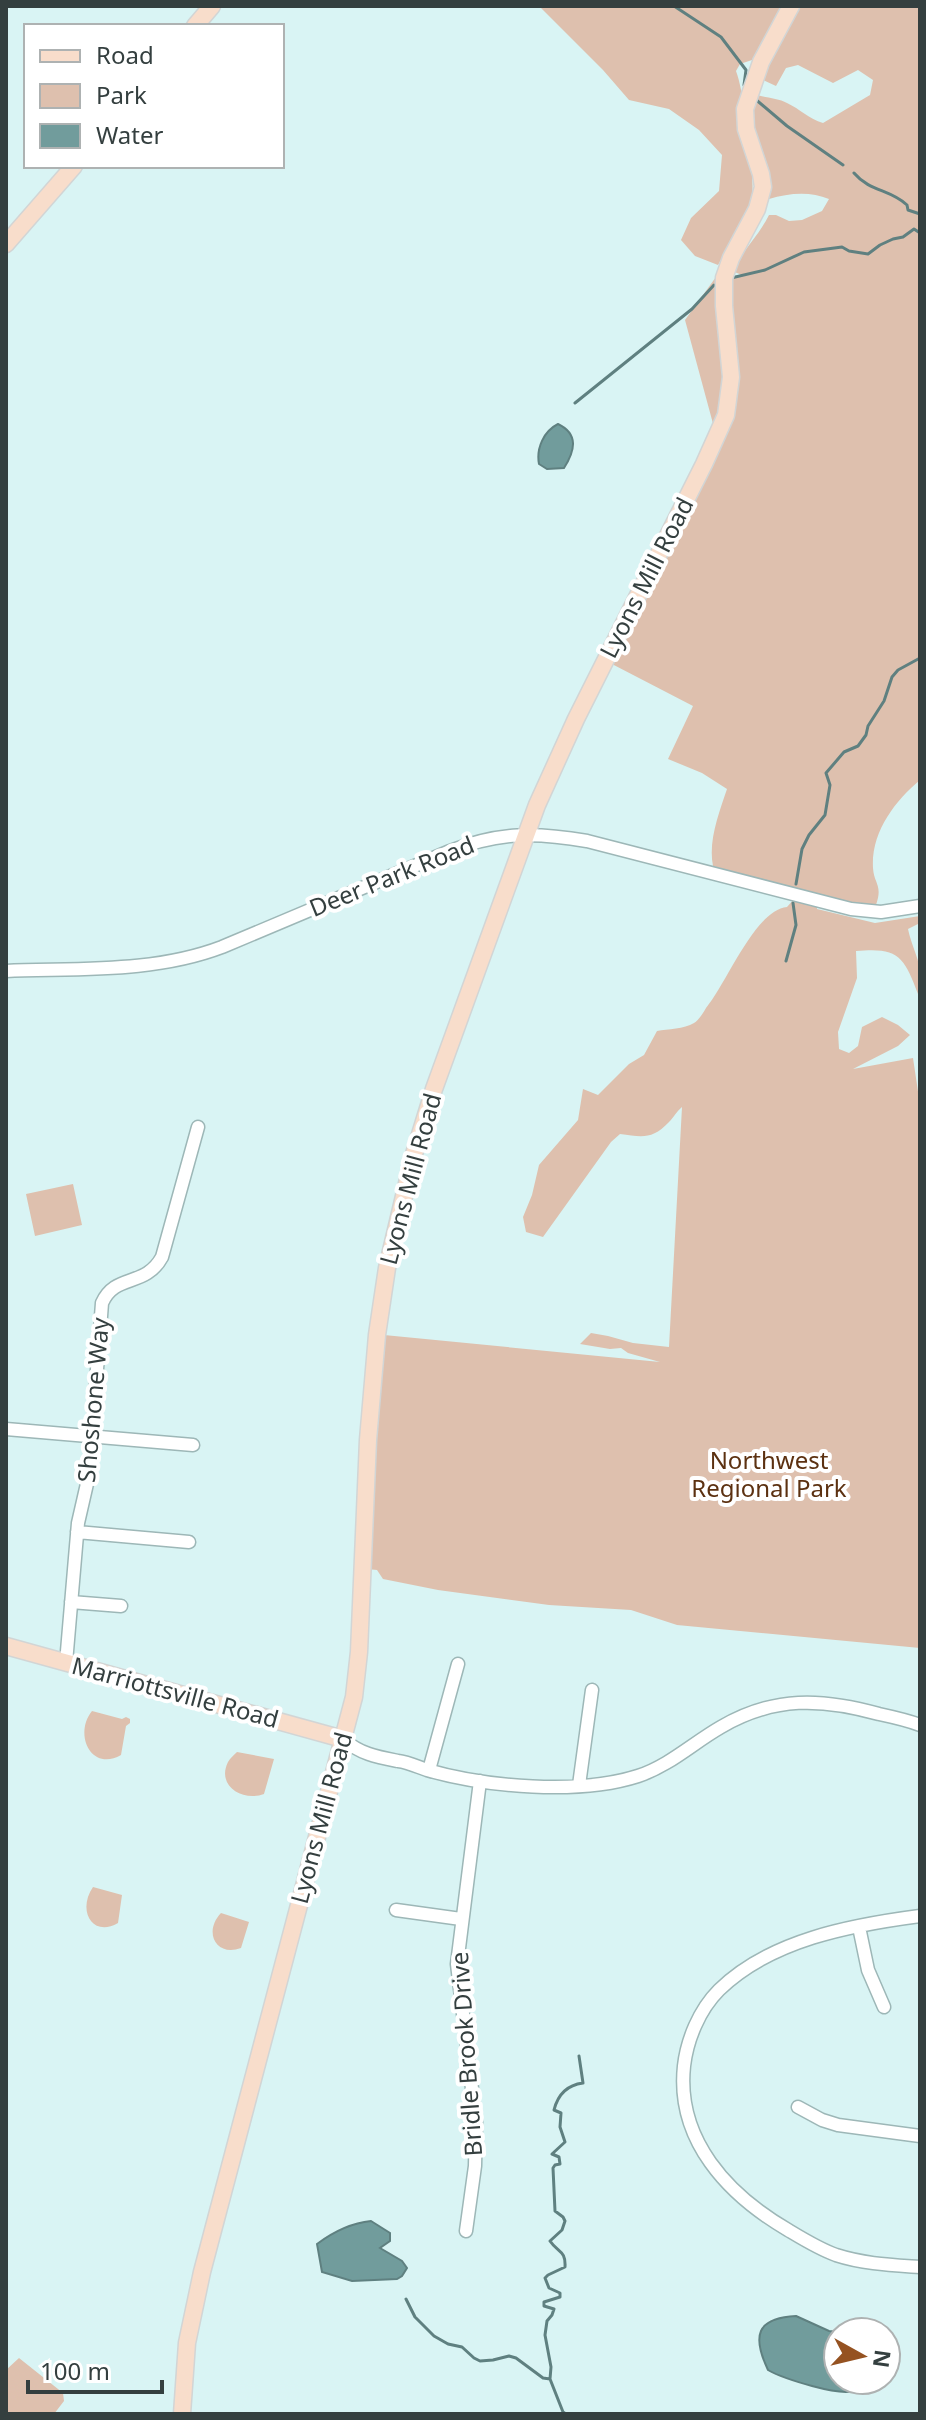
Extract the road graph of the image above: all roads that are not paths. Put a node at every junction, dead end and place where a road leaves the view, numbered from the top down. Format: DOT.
graph roads {
  1 [pos="212,6"];
  2 [pos="791,6"];
  3 [pos="197,24"];
  4 [pos="72,168"];
  5 [pos="6,244"];
  6 [pos="526,834"];
  7 [pos="920,906"];
  8 [pos="6,971"];
  9 [pos="198,1127"];
  10 [pos="6,1429"];
  11 [pos="92,1435"];
  12 [pos="193,1445"];
  13 [pos="77,1532"];
  14 [pos="189,1542"];
  15 [pos="71,1602"];
  16 [pos="121,1606"];
  17 [pos="6,1646"];
  18 [pos="66,1663"];
  19 [pos="458,1664"];
  20 [pos="592,1690"];
  21 [pos="920,1725"];
  22 [pos="343,1739"];
  23 [pos="429,1770"];
  24 [pos="480,1781"];
  25 [pos="579,1785"];
  26 [pos="396,1910"];
  27 [pos="920,1916"];
  28 [pos="461,1919"];
  29 [pos="859,1927"];
  30 [pos="884,2007"];
  31 [pos="798,2107"];
  32 [pos="920,2136"];
  33 [pos="466,2231"];
  34 [pos="920,2267"];
  35 [pos="182,2414"];
  1 -- 3 [label="main road"];
  2 -- 6 [label="main road, Lyons Mill Road"];
  4 -- 5 [label="main road"];
  6 -- 7 [label="street, Deer Park Road"];
  6 -- 8 [label="street, Deer Park Road"];
  6 -- 22 [label="main road, Lyons Mill Road"];
  9 -- 11 [label="street, Shoshone Way"];
  10 -- 11 [label="street"];
  11 -- 12 [label="street"];
  11 -- 13 [label="street, Shoshone Way"];
  13 -- 14 [label="street"];
  13 -- 15 [label="street, Shoshone Way"];
  15 -- 16 [label="street"];
  15 -- 18 [label="street, Shoshone Way"];
  17 -- 18 [label="main road, Marriottsville Road"];
  18 -- 22 [label="main road, Marriottsville Road"];
  19 -- 23 [label="street"];
  20 -- 25 [label="street"];
  21 -- 25 [label="street, Marriottsville Road"];
  22 -- 23 [label="street, Marriottsville Road"];
  22 -- 35 [label="main road, Lyons Mill Road"];
  23 -- 24 [label="street, Marriottsville Road"];
  24 -- 25 [label="street, Marriottsville Road"];
  24 -- 28 [label="street, Bridle Brook Drive"];
  26 -- 28 [label="street"];
  27 -- 29 [label="street"];
  28 -- 33 [label="street, Bridle Brook Drive"];
  29 -- 30 [label="street"];
  29 -- 34 [label="street"];
  31 -- 32 [label="street"];
}
